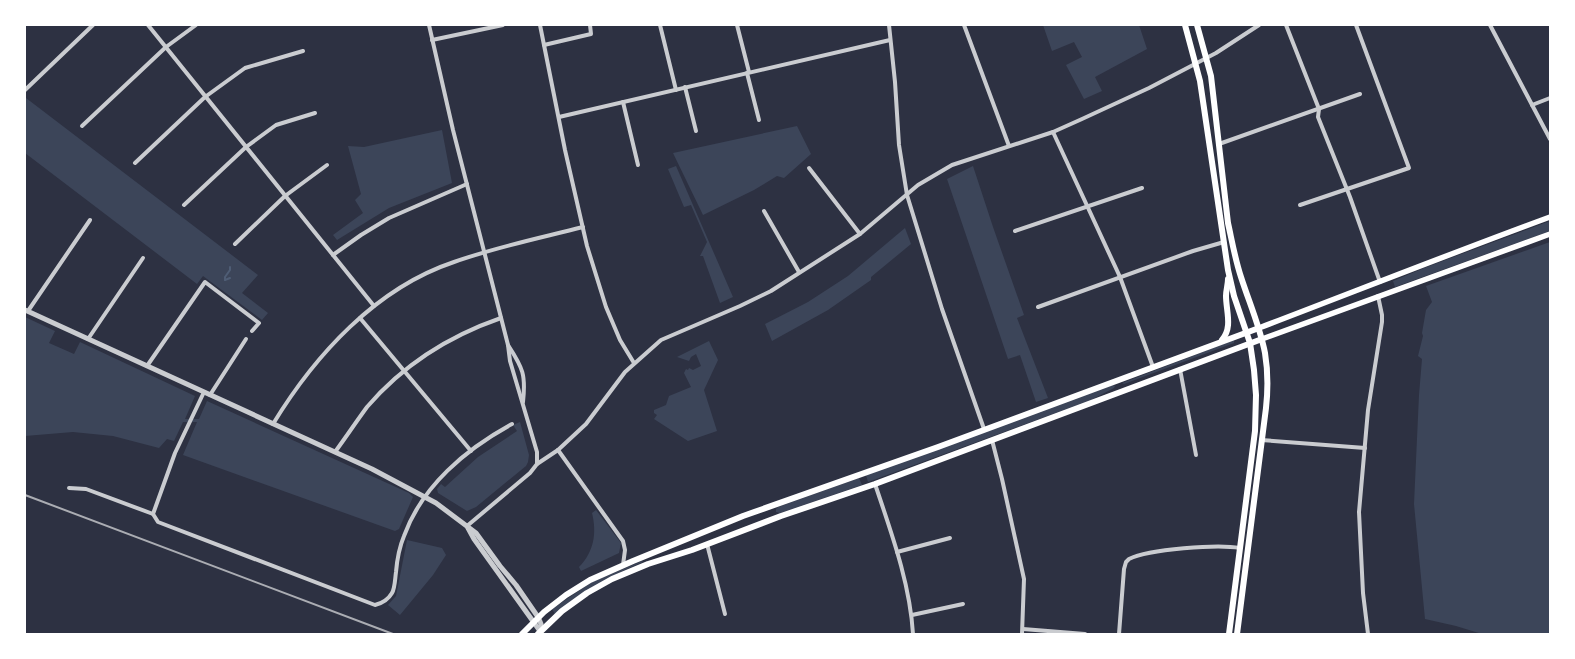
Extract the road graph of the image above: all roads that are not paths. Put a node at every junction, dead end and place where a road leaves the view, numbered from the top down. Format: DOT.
graph roads {
  1 [pos="93,25"];
  2 [pos="148,25"];
  3 [pos="196,25"];
  4 [pos="429,25"];
  5 [pos="503,25"];
  6 [pos="540,25"];
  7 [pos="590,25"];
  8 [pos="660,25"];
  9 [pos="737,25"];
  10 [pos="889,25"];
  11 [pos="964,25"];
  12 [pos="1185,25"];
  13 [pos="1197,25"];
  14 [pos="1259,25"];
  15 [pos="1286,25"];
  16 [pos="1356,25"];
  17 [pos="1490,25"];
  18 [pos="432,40"];
  19 [pos="890,40"];
  20 [pos="544,45"];
  21 [pos="166,47"];
  22 [pos="303,51"];
  23 [pos="1207,58"];
  24 [pos="1196,63"];
  25 [pos="748,72"];
  26 [pos="685,87"];
  27 [pos="25,90"];
  28 [pos="676,90"];
  29 [pos="1360,94"];
  30 [pos="205,97"];
  31 [pos="1550,98"];
  32 [pos="623,102"];
  33 [pos="1532,105"];
  34 [pos="1318,109"];
  35 [pos="315,113"];
  36 [pos="559,117"];
  37 [pos="759,120"];
  38 [pos="82,126"];
  39 [pos="696,131"];
  40 [pos="1053,132"];
  41 [pos="1550,139"];
  42 [pos="1219,144"];
  43 [pos="1009,146"];
  44 [pos="246,147"];
  45 [pos="135,163"];
  46 [pos="327,165"];
  47 [pos="638,165"];
  48 [pos="809,168"];
  49 [pos="467,184"];
  50 [pos="1142,188"];
  51 [pos="1347,190"];
  52 [pos="907,194"];
  53 [pos="285,196"];
  54 [pos="184,205"];
  55 [pos="1300,205"];
  56 [pos="1087,206"];
  57 [pos="764,211"];
  58 [pos="1550,217"];
  59 [pos="90,220"];
  60 [pos="583,227"];
  61 [pos="1015,231"];
  62 [pos="860,234"];
  63 [pos="1550,234"];
  64 [pos="1224,242"];
  65 [pos="235,244"];
  66 [pos="484,252"];
  67 [pos="333,255"];
  68 [pos="143,258"];
  69 [pos="799,272"];
  70 [pos="1229,276"];
  71 [pos="1120,277"];
  72 [pos="1380,282"];
  73 [pos="1378,296"];
  74 [pos="374,306"];
  75 [pos="1038,307"];
  76 [pos="26,311"];
  77 [pos="360,318"];
  78 [pos="501,318"];
  79 [pos="1259,328"];
  80 [pos="252,331"];
  81 [pos="1247,332"];
  82 [pos="88,339"];
  83 [pos="246,339"];
  84 [pos="1262,339"];
  85 [pos="1221,341"];
  86 [pos="1250,343"];
  87 [pos="508,345"];
  88 [pos="634,363"];
  89 [pos="147,366"];
  90 [pos="1153,367"];
  91 [pos="1180,369"];
  92 [pos="404,371"];
  93 [pos="1115,381"];
  94 [pos="204,392"];
  95 [pos="1117,393"];
  96 [pos="210,395"];
  97 [pos="523,405"];
  98 [pos="273,424"];
  99 [pos="512,424"];
  100 [pos="984,430"];
  101 [pos="992,440"];
  102 [pos="1261,440"];
  103 [pos="1365,448"];
  104 [pos="558,450"];
  105 [pos="471,451"];
  106 [pos="335,452"];
  107 [pos="1196,455"];
  108 [pos="537,464"];
  109 [pos="875,484"];
  110 [pos="69,488"];
  111 [pos="425,496"];
  112 [pos="153,514"];
  113 [pos="467,526"];
  114 [pos="950,538"];
  115 [pos="707,544"];
  116 [pos="1240,548"];
  117 [pos="897,552"];
  118 [pos="623,565"];
  119 [pos="963,604"];
  120 [pos="725,614"];
  121 [pos="912,616"];
  122 [pos="536,619"];
  123 [pos="1022,632"];
  124 [pos="539,633"];
  125 [pos="522,634"];
  126 [pos="912,634"];
  127 [pos="1085,634"];
  128 [pos="1119,634"];
  129 [pos="1230,634"];
  130 [pos="1237,634"];
  131 [pos="1368,634"];
  1 -- 27 [label="street"];
  2 -- 21 [label="street"];
  3 -- 21 [label="street"];
  4 -- 18 [label="street"];
  5 -- 18 [label="street"];
  6 -- 20 [label="street"];
  7 -- 20 [label="street"];
  8 -- 28 [label="street"];
  9 -- 25 [label="street"];
  10 -- 19 [label="street"];
  11 -- 43 [label="street"];
  12 -- 24 [label="main road"];
  13 -- 23 [label="main road"];
  14 -- 23 [label="street"];
  15 -- 34 [label="street"];
  16 -- 51 [label="street"];
  17 -- 33 [label="street"];
  18 -- 49 [label="street"];
  19 -- 25 [label="street"];
  19 -- 52 [label="street"];
  20 -- 36 [label="street"];
  21 -- 30 [label="street"];
  21 -- 38 [label="street"];
  22 -- 30 [label="street"];
  23 -- 24 [label="street"];
  23 -- 42 [label="main road"];
  24 -- 40 [label="street"];
  24 -- 64 [label="main road"];
  25 -- 26 [label="street"];
  25 -- 37 [label="street"];
  26 -- 28 [label="street"];
  26 -- 39 [label="street"];
  28 -- 32 [label="street"];
  29 -- 34 [label="street"];
  30 -- 44 [label="street"];
  30 -- 45 [label="street"];
  31 -- 33 [label="street"];
  32 -- 36 [label="street"];
  32 -- 47 [label="street"];
  33 -- 41 [label="street"];
  34 -- 42 [label="street"];
  34 -- 51 [label="street"];
  35 -- 44 [label="street"];
  36 -- 60 [label="street"];
  40 -- 43 [label="street"];
  40 -- 56 [label="street"];
  42 -- 79 [label="main road"];
  43 -- 52 [label="street"];
  44 -- 53 [label="street"];
  44 -- 54 [label="street"];
  46 -- 53 [label="street"];
  48 -- 62 [label="street"];
  49 -- 66 [label="street"];
  49 -- 67 [label="street"];
  50 -- 56 [label="street"];
  51 -- 55 [label="street"];
  51 -- 72 [label="street"];
  52 -- 62 [label="street"];
  52 -- 100 [label="street"];
  53 -- 65 [label="street"];
  53 -- 67 [label="street"];
  56 -- 61 [label="street"];
  56 -- 71 [label="street"];
  57 -- 69 [label="street"];
  58 -- 72 [label="main road"];
  59 -- 76 [label="street"];
  60 -- 66 [label="street"];
  60 -- 88 [label="street"];
  62 -- 69 [label="street"];
  63 -- 73 [label="main road"];
  64 -- 70 [label="main road"];
  64 -- 71 [label="street"];
  66 -- 74 [label="street"];
  66 -- 78 [label="street"];
  67 -- 74 [label="street"];
  68 -- 82 [label="street"];
  69 -- 88 [label="street"];
  70 -- 81 [label="main road"];
  70 -- 85 [label="main road"];
  71 -- 75 [label="street"];
  71 -- 90 [label="street"];
  72 -- 79 [label="main road"];
  73 -- 84 [label="main road"];
  73 -- 103 [label="street"];
  74 -- 77 [label="street"];
  76 -- 82 [label="street"];
  77 -- 92 [label="street"];
  77 -- 98 [label="street"];
  78 -- 87 [label="street"];
  78 -- 92 [label="street"];
  79 -- 81 [label="main road"];
  79 -- 84 [label="main road"];
  80 -- 89 [label="street"];
  81 -- 85 [label="main road"];
  81 -- 86 [label="main road"];
  82 -- 89 [label="street"];
  83 -- 96 [label="street"];
  84 -- 86 [label="main road"];
  84 -- 102 [label="main road"];
  85 -- 90 [label="main road"];
  86 -- 91 [label="main road"];
  86 -- 116 [label="main road"];
  87 -- 97 [label="street"];
  87 -- 97 [label="street"];
  88 -- 104 [label="street"];
  89 -- 94 [label="street"];
  90 -- 93 [label="main road"];
  91 -- 95 [label="main road"];
  91 -- 107 [label="street"];
  92 -- 105 [label="street"];
  92 -- 106 [label="street"];
  93 -- 95 [label="main road"];
  93 -- 100 [label="main road"];
  94 -- 96 [label="street"];
  94 -- 112 [label="street"];
  95 -- 101 [label="main road"];
  96 -- 98 [label="street"];
  97 -- 108 [label="street"];
  98 -- 106 [label="street"];
  99 -- 105 [label="street"];
  100 -- 118 [label="main road"];
  101 -- 109 [label="main road"];
  101 -- 123 [label="street"];
  102 -- 103 [label="street"];
  102 -- 130 [label="main road"];
  103 -- 131 [label="street"];
  104 -- 108 [label="street"];
  104 -- 118 [label="street"];
  105 -- 111 [label="street"];
  106 -- 111 [label="street"];
  108 -- 113 [label="street"];
  109 -- 115 [label="main road"];
  109 -- 117 [label="street"];
  110 -- 112 [label="street"];
  111 -- 112 [label="street"];
  111 -- 113 [label="street"];
  113 -- 122 [label="street"];
  114 -- 117 [label="street"];
  115 -- 120 [label="street"];
  115 -- 124 [label="main road"];
  116 -- 128 [label="street"];
  116 -- 129 [label="main road"];
  117 -- 121 [label="street"];
  118 -- 122 [label="main road"];
  119 -- 121 [label="street"];
  121 -- 126 [label="street"];
  122 -- 124 [label="street"];
  122 -- 125 [label="main road"];
  123 -- 127 [label="street"];
}
